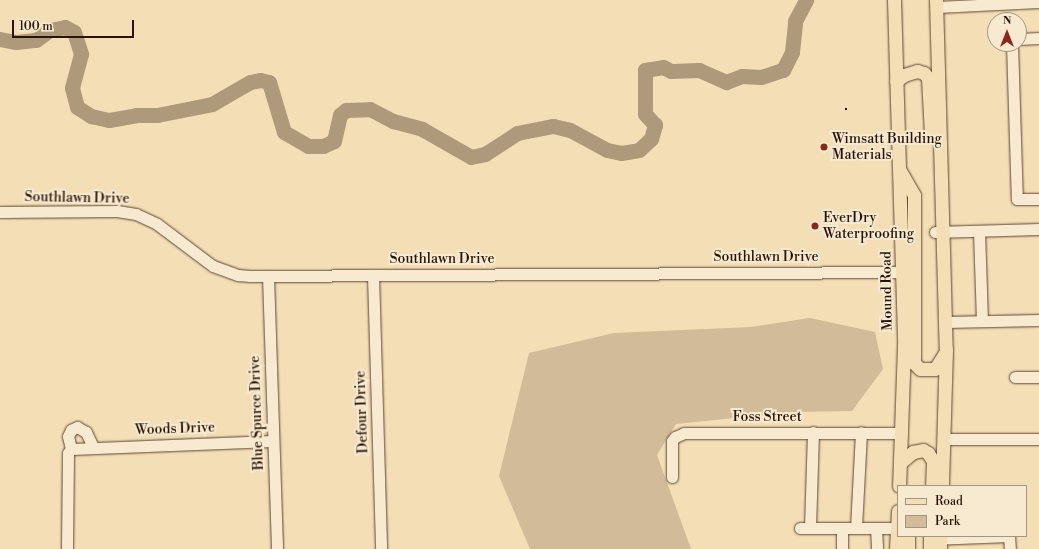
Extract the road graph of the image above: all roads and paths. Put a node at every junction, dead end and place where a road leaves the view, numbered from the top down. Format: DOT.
graph roads {
  1 [pos="894,0"];
  2 [pos="1039,2"];
  3 [pos="936,4"];
  4 [pos="1039,38"];
  5 [pos="1027,39"];
  6 [pos="1012,52"];
  7 [pos="896,81"];
  8 [pos="899,168"];
  9 [pos="1039,199"];
  10 [pos="0,212"];
  11 [pos="1039,229"];
  12 [pos="939,231"];
  13 [pos="979,231"];
  14 [pos="903,272"];
  15 [pos="373,275"];
  16 [pos="268,276"];
  17 [pos="1039,320"];
  18 [pos="982,321"];
  19 [pos="946,322"];
  20 [pos="946,349"];
  21 [pos="1039,377"];
  22 [pos="1015,378"];
  23 [pos="812,432"];
  24 [pos="861,432"];
  25 [pos="902,433"];
  26 [pos="944,439"];
  27 [pos="1039,439"];
  28 [pos="273,441"];
  29 [pos="93,447"];
  30 [pos="75,448"];
  31 [pos="900,462"];
  32 [pos="672,477"];
  33 [pos="900,484"];
  34 [pos="932,485"];
  35 [pos="942,485"];
  36 [pos="842,528"];
  37 [pos="856,528"];
  38 [pos="876,528"];
  39 [pos="897,528"];
  40 [pos="897,537"];
  41 [pos="908,537"];
  42 [pos="994,537"];
  43 [pos="1009,537"];
  44 [pos="935,541"];
  45 [pos="67,549"];
  46 [pos="277,549"];
  47 [pos="381,549"];
  48 [pos="842,549"];
  49 [pos="877,549"];
  50 [pos="896,549"];
  51 [pos="908,549"];
  52 [pos="1010,549"];
  1 -- 7 [label="main road, Mound Road"];
  2 -- 3 [label="street"];
  3 -- 12 [label="main road"];
  4 -- 5 [label="street"];
  6 -- 9 [label="street"];
  7 -- 8 [label="main road, Mound Road"];
  7 -- 12 [label="main road"];
  8 -- 14 [label="main road, Mound Road"];
  8 -- 20 [label="main road"];
  10 -- 16 [label="street, Southlawn Drive"];
  11 -- 13 [label="street"];
  12 -- 13 [label="street"];
  12 -- 19 [label="main road"];
  13 -- 18 [label="street"];
  14 -- 15 [label="street, Southlawn Drive"];
  14 -- 25 [label="main road, Mound Road"];
  15 -- 16 [label="street, Southlawn Drive"];
  15 -- 47 [label="street, Defour Drive"];
  16 -- 28 [label="street, Blue Spurce Drive"];
  17 -- 18 [label="street"];
  18 -- 19 [label="street"];
  19 -- 20 [label="main road"];
  20 -- 26 [label="main road"];
  21 -- 22 [label="street"];
  23 -- 24 [label="street, Foss Street"];
  23 -- 32 [label="street, Foss Street"];
  23 -- 36 [label="street"];
  24 -- 25 [label="street, Foss Street"];
  24 -- 37 [label="street"];
  25 -- 31 [label="main road, Mound Road"];
  26 -- 27 [label="street"];
  26 -- 35 [label="main road"];
  28 -- 29 [label="street, Woods Drive"];
  28 -- 46 [label="street, Blue Spurce Drive"];
  29 -- 30 [label="street, Woods Drive"];
  29 -- 30 [label="street"];
  30 -- 45 [label="street"];
  31 -- 33 [label="main road, Mound Road"];
  31 -- 34 [label="main road"];
  36 -- 37 [label="street"];
  36 -- 48 [label="street"];
  37 -- 38 [label="street"];
  38 -- 39 [label="street"];
  38 -- 49 [label="street"];
  40 -- 50 [label="main road"];
  41 -- 51 [label="main road"];
  42 -- 44 [label="street"];
  43 -- 52 [label="street"];
}
